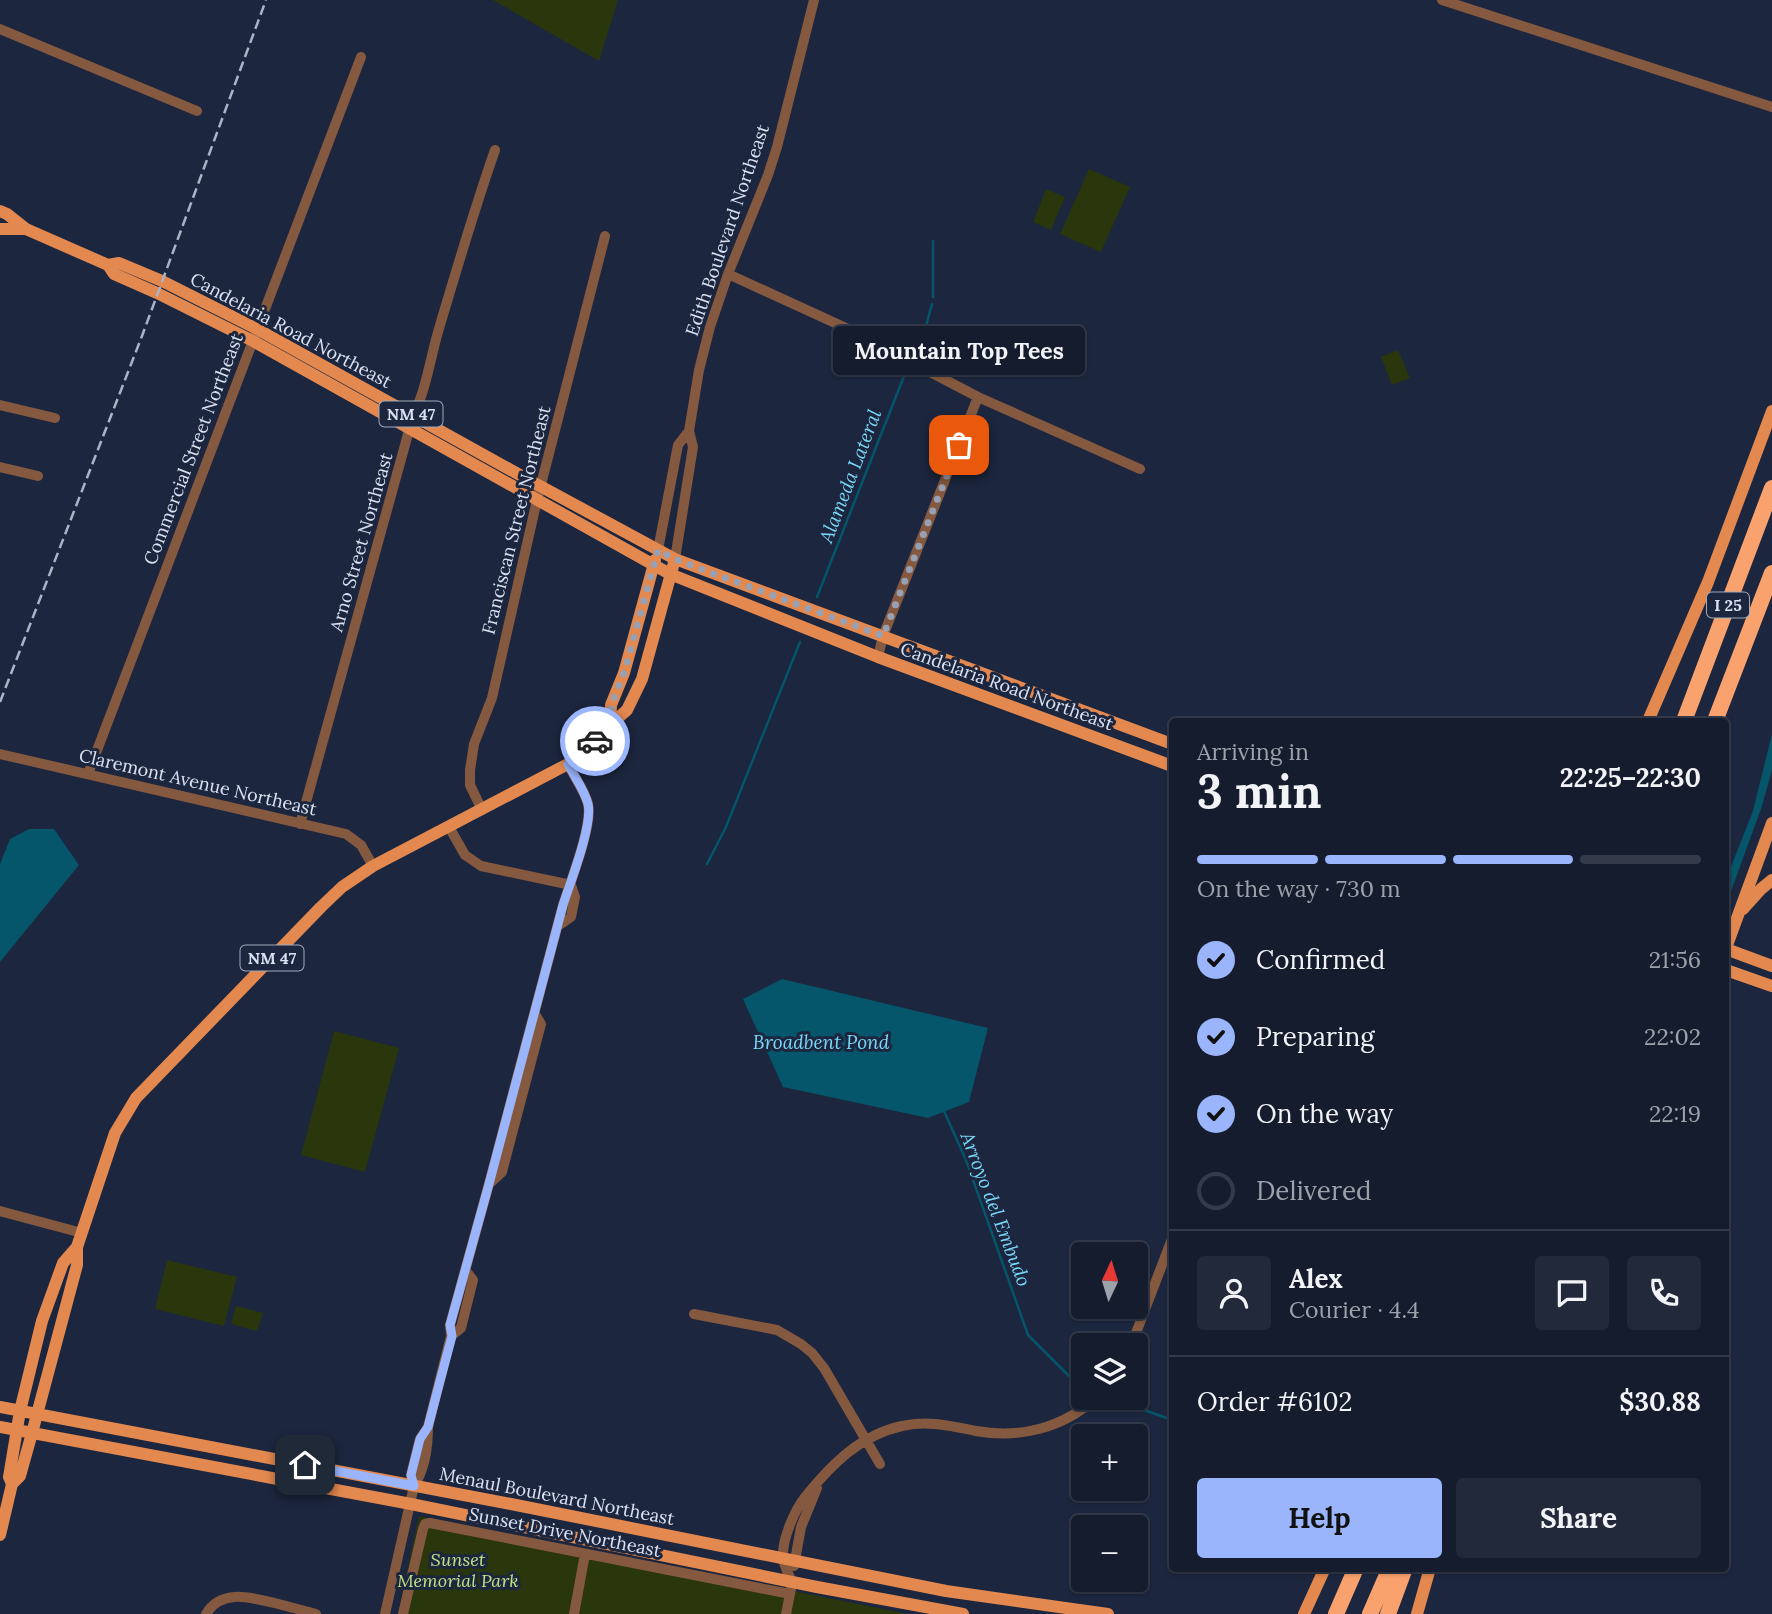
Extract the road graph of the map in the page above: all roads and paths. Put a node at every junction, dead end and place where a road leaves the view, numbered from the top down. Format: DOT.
graph roads {
  1 [pos="814,0"];
  2 [pos="1442,0"];
  3 [pos="0,29"];
  4 [pos="361,57"];
  5 [pos="1772,107"];
  6 [pos="197,111"];
  7 [pos="495,150"];
  8 [pos="0,211"];
  9 [pos="0,229"];
  10 [pos="26,229"];
  11 [pos="605,236"];
  12 [pos="729,274"];
  13 [pos="255,335"];
  14 [pos="978,397"];
  15 [pos="0,405"];
  16 [pos="1772,411"];
  17 [pos="54,418"];
  18 [pos="412,422"];
  19 [pos="688,431"];
  20 [pos="0,467"];
  21 [pos="1140,469"];
  22 [pos="38,477"];
  23 [pos="541,487"];
  24 [pos="1772,488"];
  25 [pos="537,500"];
  26 [pos="658,550"];
  27 [pos="675,559"];
  28 [pos="653,566"];
  29 [pos="1772,573"];
  30 [pos="670,574"];
  31 [pos="883,636"];
  32 [pos="878,657"];
  33 [pos="1649,718"];
  34 [pos="1685,718"];
  35 [pos="1716,718"];
  36 [pos="610,725"];
  37 [pos="1169,743"];
  38 [pos="0,754"];
  39 [pos="568,764"];
  40 [pos="1169,765"];
  41 [pos="88,774"];
  42 [pos="482,810"];
  43 [pos="1772,822"];
  44 [pos="300,824"];
  45 [pos="449,827"];
  46 [pos="373,866"];
  47 [pos="1772,880"];
  48 [pos="571,885"];
  49 [pos="1737,918"];
  50 [pos="1729,940"];
  51 [pos="1729,949"];
  52 [pos="1769,965"];
  53 [pos="1729,971"];
  54 [pos="1766,984"];
  55 [pos="0,1211"];
  56 [pos="82,1233"];
  57 [pos="77,1247"];
  58 [pos="1169,1247"];
  59 [pos="694,1314"];
  60 [pos="1136,1333"];
  61 [pos="0,1408"];
  62 [pos="1080,1410"];
  63 [pos="20,1411"];
  64 [pos="37,1415"];
  65 [pos="0,1427"];
  66 [pos="17,1430"];
  67 [pos="32,1433"];
  68 [pos="865,1440"];
  69 [pos="178,1442"];
  70 [pos="175,1460"];
  71 [pos="880,1465"];
  72 [pos="12,1484"];
  73 [pos="414,1486"];
  74 [pos="411,1504"];
  75 [pos="0,1535"];
  76 [pos="585,1554"];
  77 [pos="789,1560"];
  78 [pos="1323,1572"];
  79 [pos="1354,1572"];
  80 [pos="1390,1572"];
  81 [pos="1403,1572"];
  82 [pos="1429,1572"];
  83 [pos="791,1588"];
  84 [pos="1386,1605"];
  85 [pos="206,1614"];
  86 [pos="316,1614"];
  87 [pos="385,1614"];
  88 [pos="403,1614"];
  89 [pos="574,1614"];
  90 [pos="786,1614"];
  91 [pos="963,1614"];
  92 [pos="1108,1614"];
  93 [pos="1304,1614"];
  94 [pos="1334,1614"];
  95 [pos="1370,1614"];
  96 [pos="1417,1614"];
  1 -- 12 [label="street, Edith Boulevard Northeast"];
  2 -- 5 [label="street"];
  3 -- 6 [label="street"];
  4 -- 13 [label="street, Commercial Street Northeast"];
  7 -- 18 [label="street, Arno Street Northeast"];
  8 -- 10 [label="main road, NM 47"];
  9 -- 10 [label="main road, NM 47"];
  10 -- 13 [label="main road, Candelaria Road Northeast / NM 47"];
  11 -- 23 [label="street, Franciscan Street Northeast"];
  12 -- 14 [label="street"];
  12 -- 19 [label="street, Edith Boulevard Northeast"];
  13 -- 18 [label="main road, Candelaria Road Northeast / NM 47"];
  13 -- 41 [label="street, Commercial Street Northeast"];
  14 -- 21 [label="street"];
  14 -- 31 [label="street"];
  15 -- 17 [label="street"];
  16 -- 33 [label="main road"];
  18 -- 23 [label="main road, Candelaria Road Northeast / NM 47"];
  18 -- 25 [label="main road, Candelaria Road Northeast / NM 47"];
  18 -- 44 [label="street, Arno Street Northeast"];
  19 -- 26 [label="street, Edith Boulevard Northeast"];
  19 -- 27 [label="street, Edith Boulevard Northeast"];
  20 -- 22 [label="street"];
  23 -- 25 [label="street, Franciscan Street Northeast"];
  23 -- 26 [label="main road, Candelaria Road Northeast / NM 47"];
  24 -- 34 [label="highway, I 25"];
  25 -- 28 [label="main road, Candelaria Road Northeast / NM 47"];
  25 -- 42 [label="street, Franciscan Street Northeast"];
  26 -- 27 [label="main road, Candelaria Road Northeast / NM 47"];
  26 -- 28 [label="main road, Edith Boulevard Northeast"];
  27 -- 30 [label="main road, Edith Boulevard Northeast / NM 47"];
  27 -- 31 [label="main road, Candelaria Road Northeast"];
  28 -- 30 [label="main road, Candelaria Road Northeast / NM 47"];
  28 -- 36 [label="main road, Edith Boulevard Northeast"];
  29 -- 35 [label="highway, I 25"];
  30 -- 32 [label="main road, Candelaria Road Northeast"];
  30 -- 36 [label="main road, Edith Boulevard Northeast / NM 47"];
  31 -- 32 [label="street"];
  31 -- 37 [label="main road, Candelaria Road Northeast"];
  32 -- 40 [label="main road, Candelaria Road Northeast"];
  36 -- 39 [label="main road, Edith Boulevard Northeast / NM 47"];
  38 -- 41 [label="street, Claremont Avenue Northeast"];
  39 -- 42 [label="main road, NM 47"];
  39 -- 48 [label="street"];
  41 -- 44 [label="street, Claremont Avenue Northeast"];
  42 -- 45 [label="main road, NM 47"];
  43 -- 49 [label="main road"];
  44 -- 46 [label="street, Claremont Avenue Northeast"];
  45 -- 46 [label="main road, NM 47"];
  45 -- 48 [label="street"];
  46 -- 56 [label="main road, NM 47"];
  47 -- 49 [label="main road"];
  48 -- 73 [label="street"];
  49 -- 50 [label="main road"];
  51 -- 52 [label="main road"];
  53 -- 54 [label="main road"];
  55 -- 56 [label="street"];
  56 -- 57 [label="main road, NM 47"];
  57 -- 63 [label="main road, NM 47"];
  57 -- 64 [label="main road, NM 47"];
  58 -- 60 [label="street"];
  59 -- 68 [label="street"];
  61 -- 63 [label="main road, Menaul Boulevard Northeast"];
  62 -- 68 [label="street"];
  63 -- 64 [label="main road, Menaul Boulevard Northeast"];
  63 -- 66 [label="main road, NM 47"];
  64 -- 67 [label="main road, NM 47"];
  64 -- 69 [label="main road, Menaul Boulevard Northeast"];
  65 -- 66 [label="main road, Menaul Boulevard Northeast"];
  66 -- 67 [label="main road, Menaul Boulevard Northeast"];
  66 -- 72 [label="main road, NM 47"];
  67 -- 70 [label="main road, Menaul Boulevard Northeast"];
  67 -- 72 [label="main road, NM 47"];
  68 -- 71 [label="street"];
  68 -- 77 [label="street"];
  69 -- 70 [label="main road"];
  69 -- 73 [label="main road, Menaul Boulevard Northeast"];
  70 -- 74 [label="main road, Menaul Boulevard Northeast"];
  72 -- 75 [label="main road, NM 47"];
  73 -- 74 [label="street"];
  73 -- 77 [label="main road, Menaul Boulevard Northeast"];
  74 -- 83 [label="main road, Menaul Boulevard Northeast"];
  74 -- 87 [label="street"];
  76 -- 83 [label="street, Sunset Drive Northeast"];
  76 -- 88 [label="street, Sunset Drive Northeast"];
  76 -- 89 [label="street"];
  77 -- 83 [label="street"];
  77 -- 92 [label="main road, Menaul Boulevard Northeast"];
  78 -- 93 [label="main road"];
  79 -- 94 [label="highway"];
  80 -- 84 [label="highway"];
  81 -- 84 [label="highway"];
  82 -- 96 [label="main road"];
  83 -- 90 [label="street"];
  83 -- 91 [label="main road, Menaul Boulevard Northeast"];
  84 -- 95 [label="highway"];
  85 -- 86 [label="street"];
}
